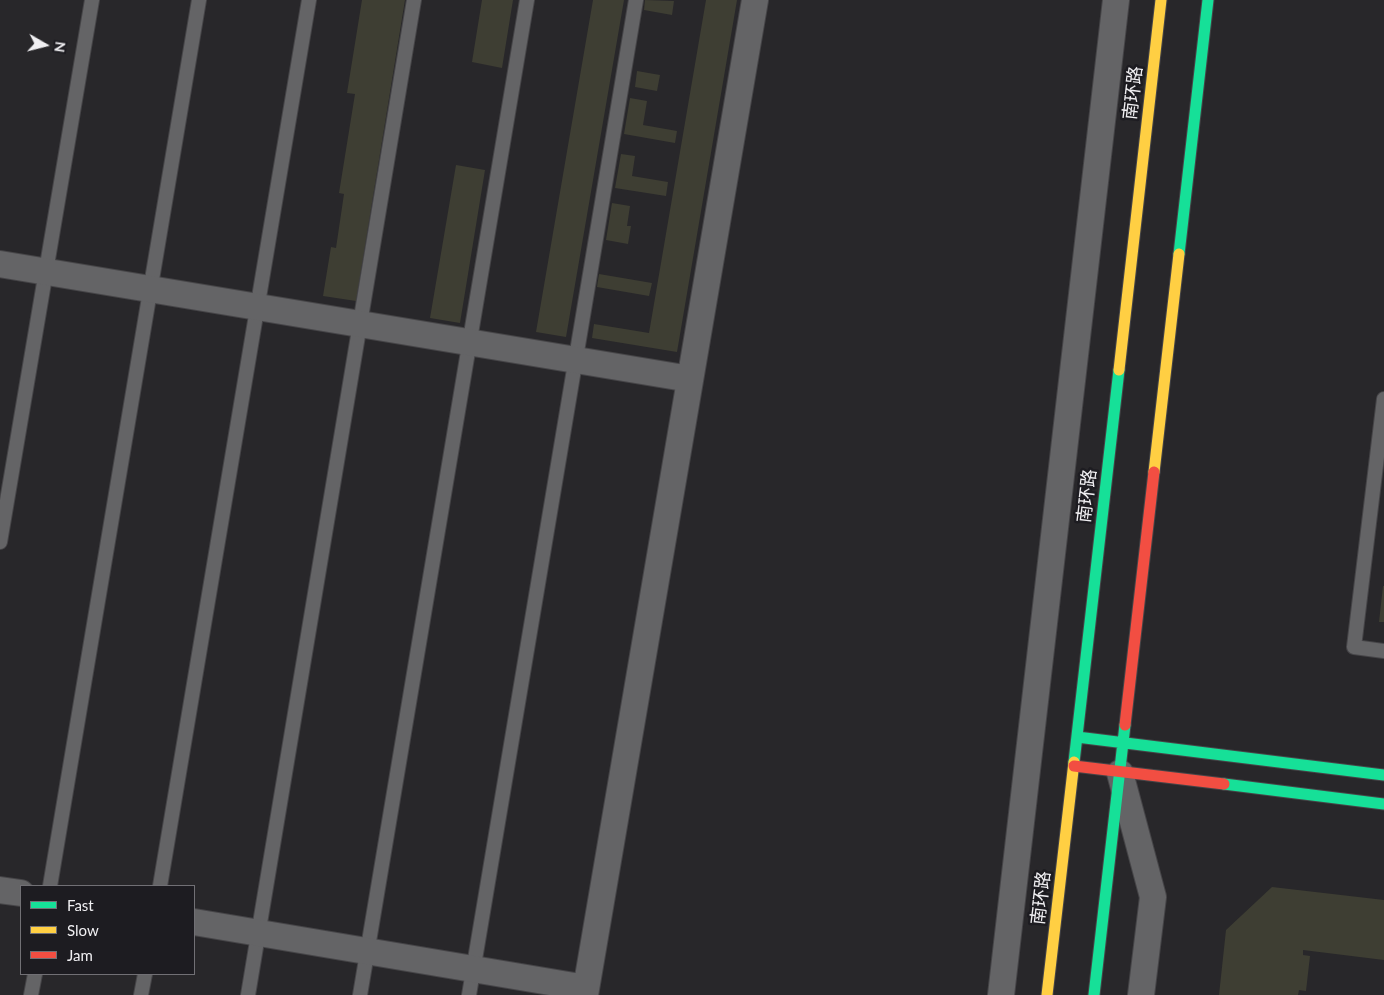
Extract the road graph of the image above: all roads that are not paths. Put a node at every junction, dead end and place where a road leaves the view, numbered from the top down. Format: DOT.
graph roads {
  1 [pos="92,0"];
  2 [pos="199,0"];
  3 [pos="309,0"];
  4 [pos="414,0"];
  5 [pos="527,0"];
  6 [pos="636,0"];
  7 [pos="755,0"];
  8 [pos="1116,0"];
  9 [pos="1161,0"];
  10 [pos="1208,0"];
  11 [pos="0,264"];
  12 [pos="46,271"];
  13 [pos="151,289"];
  14 [pos="257,306"];
  15 [pos="360,324"];
  16 [pos="470,342"];
  17 [pos="576,360"];
  18 [pos="690,379"];
  19 [pos="1384,399"];
  20 [pos="0,542"];
  21 [pos="1384,651"];
  22 [pos="1077,737"];
  23 [pos="1123,743"];
  24 [pos="1074,766"];
  25 [pos="1120,772"];
  26 [pos="1384,775"];
  27 [pos="1384,804"];
  28 [pos="50,885"];
  29 [pos="160,885"];
  30 [pos="0,890"];
  31 [pos="20,893"];
  32 [pos="195,922"];
  33 [pos="259,933"];
  34 [pos="368,951"];
  35 [pos="474,969"];
  36 [pos="35,975"];
  37 [pos="145,975"];
  38 [pos="586,991"];
  39 [pos="32,995"];
  40 [pos="141,995"];
  41 [pos="248,995"];
  42 [pos="360,995"];
  43 [pos="470,995"];
  44 [pos="1001,995"];
  45 [pos="1047,995"];
  46 [pos="1094,995"];
  47 [pos="1141,995"];
  1 -- 12 [label="lane"];
  2 -- 13 [label="lane"];
  3 -- 14 [label="lane"];
  4 -- 15 [label="lane"];
  5 -- 16 [label="lane"];
  6 -- 17 [label="lane"];
  7 -- 18 [label="street"];
  8 -- 44 [label="street"];
  9 -- 22 [label="main road, 南环路"];
  10 -- 23 [label="main road"];
  11 -- 12 [label="street"];
  12 -- 13 [label="street"];
  12 -- 20 [label="lane"];
  13 -- 14 [label="street"];
  13 -- 28 [label="lane"];
  14 -- 15 [label="street"];
  14 -- 29 [label="lane"];
  15 -- 16 [label="street"];
  15 -- 33 [label="lane"];
  16 -- 17 [label="street"];
  16 -- 34 [label="lane"];
  17 -- 18 [label="street"];
  17 -- 35 [label="lane"];
  18 -- 38 [label="street"];
  19 -- 21 [label="lane"];
  22 -- 23 [label="main road"];
  22 -- 24 [label="main road, 南环路"];
  23 -- 25 [label="main road"];
  23 -- 26 [label="main road"];
  24 -- 25 [label="main road"];
  24 -- 45 [label="main road, 南环路"];
  25 -- 27 [label="main road"];
  25 -- 46 [label="main road"];
  25 -- 47 [label="street"];
  30 -- 31 [label="street"];
  32 -- 33 [label="street"];
  33 -- 34 [label="street"];
  33 -- 41 [label="lane"];
  34 -- 35 [label="street"];
  34 -- 42 [label="lane"];
  35 -- 38 [label="street"];
  35 -- 43 [label="lane"];
  36 -- 39 [label="lane"];
  37 -- 40 [label="lane"];
}
